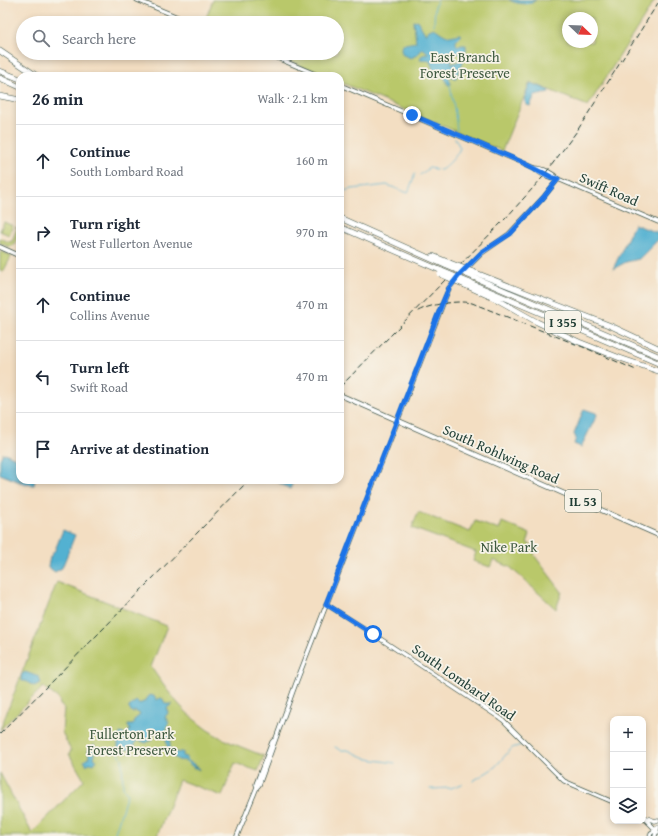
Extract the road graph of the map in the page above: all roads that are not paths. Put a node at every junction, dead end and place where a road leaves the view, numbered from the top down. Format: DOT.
graph roads {
  1 [pos="137,0"];
  2 [pos="175,16"];
  3 [pos="0,50"];
  4 [pos="282,60"];
  5 [pos="0,70"];
  6 [pos="31,72"];
  7 [pos="310,72"];
  8 [pos="16,77"];
  9 [pos="0,78"];
  10 [pos="16,85"];
  11 [pos="344,87"];
  12 [pos="0,96"];
  13 [pos="16,99"];
  14 [pos="558,179"];
  15 [pos="344,220"];
  16 [pos="658,222"];
  17 [pos="344,229"];
  18 [pos="0,247"];
  19 [pos="16,254"];
  20 [pos="474,275"];
  21 [pos="466,283"];
  22 [pos="658,348"];
  23 [pos="658,356"];
  24 [pos="658,363"];
  25 [pos="658,371"];
  26 [pos="344,396"];
  27 [pos="397,420"];
  28 [pos="658,535"];
  29 [pos="326,604"];
  30 [pos="610,801"];
  31 [pos="646,818"];
  32 [pos="646,820"];
  33 [pos="658,820"];
  34 [pos="657,830"];
  35 [pos="237,836"];
  36 [pos="650,836"];
  37 [pos="655,836"];
  1 -- 2 [label="street"];
  3 -- 6 [label="highway"];
  4 -- 7 [label="street"];
  5 -- 8 [label="highway"];
  9 -- 10 [label="highway"];
  11 -- 14 [label="street, Swift Road"];
  12 -- 13 [label="highway"];
  14 -- 16 [label="street, Swift Road"];
  14 -- 27 [label="street"];
  15 -- 20 [label="highway, I 355, bridge"];
  17 -- 21 [label="highway, I 355, bridge"];
  18 -- 19 [label="main road"];
  20 -- 22 [label="highway"];
  20 -- 23 [label="highway, I 355"];
  21 -- 24 [label="highway, I 355"];
  21 -- 25 [label="highway"];
  26 -- 27 [label="main road, South Rohlwing Road / IL 53"];
  27 -- 28 [label="main road, South Rohlwing Road / IL 53"];
  27 -- 29 [label="street"];
  29 -- 30 [label="street, South Lombard Road"];
  29 -- 35 [label="street"];
  31 -- 33 [label="street"];
  32 -- 34 [label="street"];
  34 -- 36 [label="street"];
  34 -- 37 [label="street"];
}
